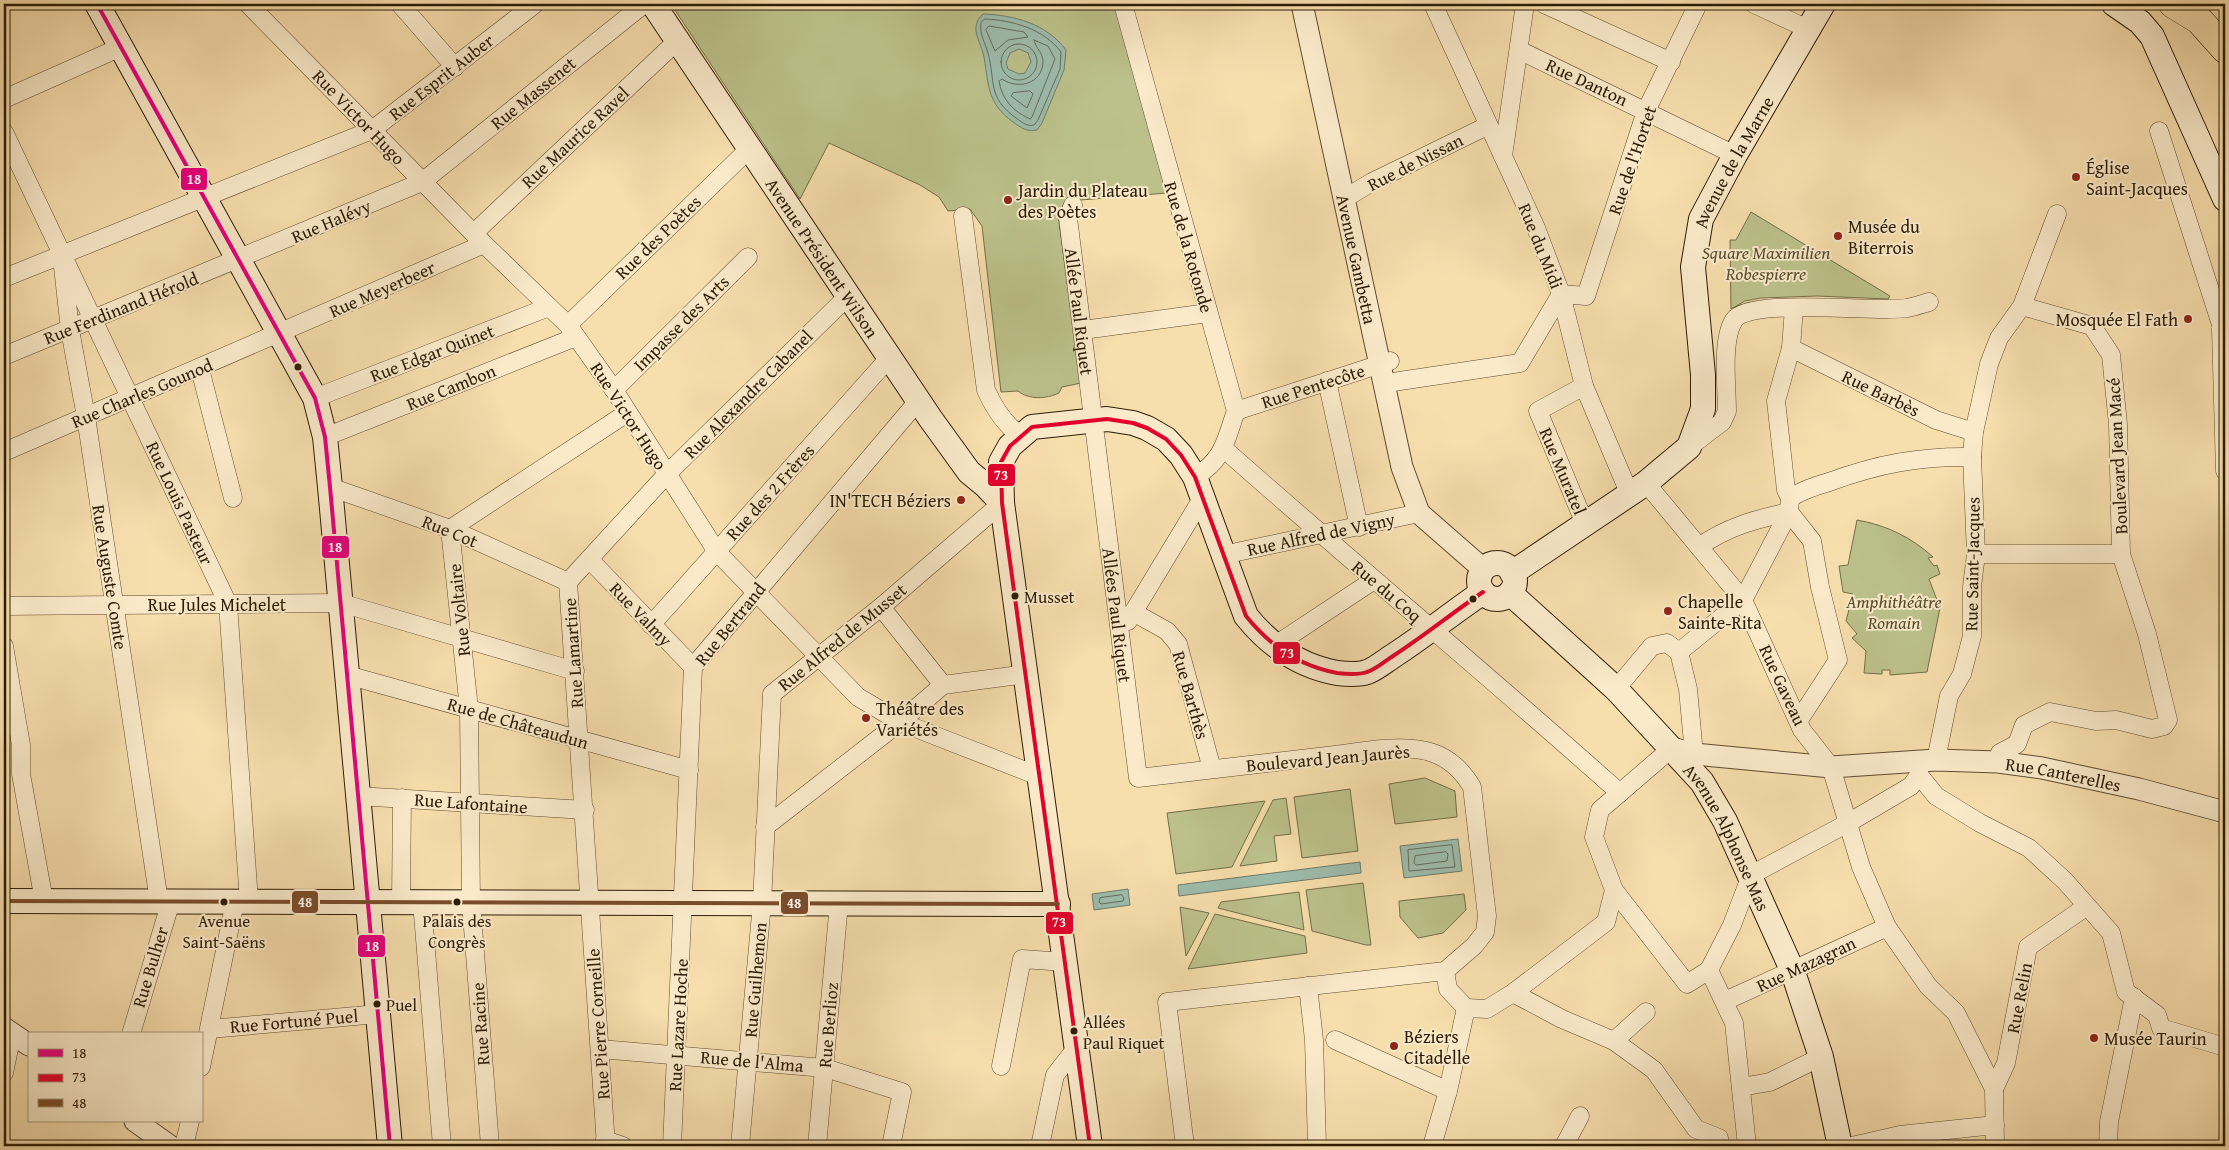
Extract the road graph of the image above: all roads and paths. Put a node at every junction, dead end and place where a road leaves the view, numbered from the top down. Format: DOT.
graph roads {
  1 [pos="97,4"];
  2 [pos="248,4"];
  3 [pos="400,4"];
  4 [pos="535,4"];
  5 [pos="644,4"];
  6 [pos="653,4"];
  7 [pos="1123,4"];
  8 [pos="1302,4"];
  9 [pos="1314,4"];
  10 [pos="1433,4"];
  11 [pos="1525,4"];
  12 [pos="1544,4"];
  13 [pos="1698,4"];
  14 [pos="1756,4"];
  15 [pos="1823,4"];
  16 [pos="2114,4"];
  17 [pos="2179,7"];
  18 [pos="1808,28"];
  19 [pos="677,41"];
  20 [pos="120,47"];
  21 [pos="1519,50"];
  22 [pos="2224,60"];
  23 [pos="1670,62"];
  24 [pos="455,67"];
  25 [pos="4,99"];
  26 [pos="1646,111"];
  27 [pos="1487,126"];
  28 [pos="372,130"];
  29 [pos="2159,131"];
  30 [pos="4,132"];
  31 [pos="749,149"];
  32 [pos="1735,155"];
  33 [pos="1503,156"];
  34 [pos="422,182"];
  35 [pos="1350,195"];
  36 [pos="204,198"];
  37 [pos="2225,199"];
  38 [pos="1073,205"];
  39 [pos="2057,214"];
  40 [pos="963,216"];
  41 [pos="479,238"];
  42 [pos="61,254"];
  43 [pos="748,257"];
  44 [pos="239,260"];
  45 [pos="4,278"];
  46 [pos="1561,294"];
  47 [pos="848,296"];
  48 [pos="1929,302"];
  49 [pos="2022,306"];
  50 [pos="549,307"];
  51 [pos="1794,308"];
  52 [pos="1208,313"];
  53 [pos="93,319"];
  54 [pos="70,330"];
  55 [pos="1083,330"];
  56 [pos="572,331"];
  57 [pos="2223,333"];
  58 [pos="280,334"];
  59 [pos="1791,348"];
  60 [pos="4,356"];
  61 [pos="889,358"];
  62 [pos="1384,363"];
  63 [pos="200,369"];
  64 [pos="1326,381"];
  65 [pos="1393,382"];
  66 [pos="1584,386"];
  67 [pos="614,390"];
  68 [pos="130,398"];
  69 [pos="315,398"];
  70 [pos="918,401"];
  71 [pos="1236,411"];
  72 [pos="628,413"];
  73 [pos="86,417"];
  74 [pos="1092,418"];
  75 [pos="1974,432"];
  76 [pos="1020,435"];
  77 [pos="325,437"];
  78 [pos="1689,447"];
  79 [pos="1223,448"];
  80 [pos="4,452"];
  81 [pos="1096,452"];
  82 [pos="1972,457"];
  83 [pos="1001,462"];
  84 [pos="2225,471"];
  85 [pos="969,472"];
  86 [pos="667,474"];
  87 [pos="330,487"];
  88 [pos="1199,487"];
  89 [pos="1638,489"];
  90 [pos="233,498"];
  91 [pos="1002,503"];
  92 [pos="1790,505"];
  93 [pos="1419,513"];
  94 [pos="1585,524"];
  95 [pos="1359,527"];
  96 [pos="450,530"];
  97 [pos="1320,534"];
  98 [pos="1699,547"];
  99 [pos="717,552"];
  100 [pos="1976,554"];
  101 [pos="2121,554"];
  102 [pos="1223,555"];
  103 [pos="589,559"];
  104 [pos="1374,580"];
  105 [pos="1483,581"];
  106 [pos="568,582"];
  107 [pos="1511,583"];
  108 [pos="755,593"];
  109 [pos="1743,600"];
  110 [pos="341,603"];
  111 [pos="228,604"];
  112 [pos="114,605"];
  113 [pos="4,606"];
  114 [pos="880,607"];
  115 [pos="1134,612"];
  116 [pos="651,625"];
  117 [pos="1433,630"];
  118 [pos="1120,635"];
  119 [pos="463,637"];
  120 [pos="4,646"];
  121 [pos="1274,646"];
  122 [pos="1679,652"];
  123 [pos="819,656"];
  124 [pos="692,668"];
  125 [pos="575,670"];
  126 [pos="1026,674"];
  127 [pos="347,675"];
  128 [pos="943,685"];
  129 [pos="1616,689"];
  130 [pos="469,710"];
  131 [pos="1799,720"];
  132 [pos="900,722"];
  133 [pos="580,741"];
  134 [pos="1683,751"];
  135 [pos="1998,762"];
  136 [pos="1831,768"];
  137 [pos="1212,769"];
  138 [pos="689,770"];
  139 [pos="1922,773"];
  140 [pos="1041,777"];
  141 [pos="1138,778"];
  142 [pos="1620,793"];
  143 [pos="358,796"];
  144 [pos="402,798"];
  145 [pos="470,803"];
  146 [pos="584,810"];
  147 [pos="2225,812"];
  148 [pos="1848,823"];
  149 [pos="765,827"];
  150 [pos="1751,875"];
  151 [pos="1614,890"];
  152 [pos="4,901"];
  153 [pos="44,901"];
  154 [pos="165,901"];
  155 [pos="242,902"];
  156 [pos="368,902"];
  157 [pos="412,902"];
  158 [pos="471,902"];
  159 [pos="590,902"];
  160 [pos="683,903"];
  161 [pos="762,903"];
  162 [pos="839,903"];
  163 [pos="1058,904"];
  164 [pos="2087,906"];
  165 [pos="1887,927"];
  166 [pos="1066,962"];
  167 [pos="1709,970"];
  168 [pos="1445,972"];
  169 [pos="1792,972"];
  170 [pos="1308,986"];
  171 [pos="1513,993"];
  172 [pos="2134,996"];
  173 [pos="1725,1001"];
  174 [pos="1466,1008"];
  175 [pos="1646,1012"];
  176 [pos="378,1014"];
  177 [pos="210,1029"];
  178 [pos="132,1032"];
  179 [pos="15,1036"];
  180 [pos="1335,1040"];
  181 [pos="1614,1041"];
  182 [pos="2225,1046"];
  183 [pos="1077,1047"];
  184 [pos="600,1049"];
  185 [pos="678,1054"];
  186 [pos="1821,1057"];
  187 [pos="748,1060"];
  188 [pos="202,1064"];
  189 [pos="1001,1066"];
  190 [pos="825,1068"];
  191 [pos="4,1073"];
  192 [pos="1741,1087"];
  193 [pos="1994,1089"];
  194 [pos="1448,1091"];
  195 [pos="1580,1116"];
  196 [pos="136,1122"];
  197 [pos="190,1122"];
  198 [pos="1995,1124"];
  199 [pos="606,1143"];
  200 [pos="170,1146"];
  201 [pos="184,1146"];
  202 [pos="390,1146"];
  203 [pos="442,1146"];
  204 [pos="490,1146"];
  205 [pos="622,1146"];
  206 [pos="672,1146"];
  207 [pos="740,1146"];
  208 [pos="817,1146"];
  209 [pos="891,1146"];
  210 [pos="1040,1146"];
  211 [pos="1090,1146"];
  212 [pos="1185,1146"];
  213 [pos="1317,1146"];
  214 [pos="1432,1146"];
  215 [pos="1564,1146"];
  216 [pos="1720,1146"];
  217 [pos="1747,1146"];
  218 [pos="1840,1146"];
  219 [pos="1852,1146"];
  220 [pos="1995,1146"];
  221 [pos="2108,1146"];
  1 -- 20 [label="main road"];
  2 -- 28 [label="street, Rue Victor Hugo"];
  3 -- 24 [label="street"];
  4 -- 24 [label="street, Rue Esprit Auber"];
  5 -- 34 [label="street, Rue Massenet"];
  6 -- 19 [label="main road, Avenue Président Wilson"];
  7 -- 52 [label="street, Rue de la Rotonde"];
  8 -- 35 [label="street, Avenue Gambetta"];
  9 -- 35 [label="street, Avenue Gambetta"];
  10 -- 27 [label="street, Rue du Midi"];
  11 -- 21 [label="street"];
  12 -- 23 [label="street"];
  13 -- 23 [label="street, Rue de l'Hortet"];
  14 -- 18 [label="street"];
  15 -- 18 [label="main road, Avenue de la Marne"];
  16 -- 37 [label="main road"];
  17 -- 22 [label="main road"];
  18 -- 32 [label="main road, Avenue de la Marne"];
  19 -- 31 [label="main road, Avenue Président Wilson"];
  19 -- 41 [label="street, Rue Maurice Ravel"];
  20 -- 25 [label="street"];
  20 -- 36 [label="main road"];
  21 -- 26 [label="street, Rue Danton"];
  21 -- 33 [label="street"];
  23 -- 26 [label="street, Rue de l'Hortet"];
  24 -- 28 [label="street, Rue Esprit Auber"];
  26 -- 32 [label="street, Rue Danton"];
  26 -- 46 [label="street, Rue de l'Hortet"];
  27 -- 33 [label="street, Rue du Midi"];
  27 -- 35 [label="street, Rue de Nissan"];
  28 -- 34 [label="street, Rue Victor Hugo"];
  28 -- 36 [label="street, Rue Esprit Auber"];
  29 -- 57 [label="street"];
  30 -- 42 [label="street, Rue Louis Pasteur"];
  31 -- 47 [label="main road, Avenue Président Wilson"];
  31 -- 56 [label="street, Rue des Poètes"];
  32 -- 78 [label="main road, Avenue de la Marne"];
  33 -- 46 [label="street, Rue du Midi"];
  34 -- 41 [label="street, Rue Victor Hugo"];
  34 -- 44 [label="street, Rue Halévy"];
  35 -- 62 [label="street, Avenue Gambetta"];
  36 -- 42 [label="street, Rue Esprit Auber"];
  36 -- 44 [label="main road"];
  38 -- 55 [label="street, Allée Paul Riquet"];
  39 -- 49 [label="street"];
  40 -- 76 [label="street"];
  41 -- 50 [label="street, Rue Victor Hugo"];
  41 -- 58 [label="street, Rue Meyerbeer"];
  42 -- 45 [label="street, Rue Esprit Auber"];
  42 -- 53 [label="street, Rue Louis Pasteur"];
  42 -- 54 [label="street, Rue Auguste Comte"];
  43 -- 67 [label="street, Impasse des Arts"];
  44 -- 53 [label="street, Rue Ferdinand Hérold"];
  44 -- 58 [label="main road"];
  46 -- 65 [label="street"];
  46 -- 66 [label="street, Rue du Midi"];
  47 -- 61 [label="main road, Avenue Président Wilson"];
  47 -- 86 [label="street, Rue Alexandre Cabanel"];
  48 -- 51 [label="street"];
  49 -- 75 [label="street, Rue Saint-Jacques"];
  49 -- 101 [label="street, Boulevard Jean Macé"];
  50 -- 56 [label="street, Rue Victor Hugo"];
  50 -- 69 [label="street, Rue Edgar Quinet"];
  51 -- 59 [label="street"];
  51 -- 78 [label="street"];
  52 -- 55 [label="street"];
  52 -- 71 [label="street, Rue de la Rotonde"];
  53 -- 54 [label="street, Rue Ferdinand Hérold"];
  53 -- 68 [label="street, Rue Louis Pasteur"];
  54 -- 60 [label="street, Rue Ferdinand Hérold"];
  54 -- 73 [label="street, Rue Auguste Comte"];
  55 -- 74 [label="street, Allée Paul Riquet"];
  56 -- 67 [label="street, Rue Victor Hugo"];
  56 -- 77 [label="street, Rue Cambon"];
  57 -- 84 [label="street"];
  58 -- 63 [label="street, Rue Charles Gounod"];
  58 -- 69 [label="main road"];
  59 -- 75 [label="street, Rue Barbès"];
  59 -- 92 [label="street"];
  61 -- 70 [label="main road, Avenue Président Wilson"];
  61 -- 99 [label="street, Rue des 2 Frères"];
  62 -- 64 [label="street, Rue Pentecôte"];
  62 -- 65 [label="street, Avenue Gambetta"];
  62 -- 93 [label="street, Avenue Gambetta"];
  63 -- 68 [label="street, Rue Charles Gounod"];
  63 -- 90 [label="street"];
  64 -- 71 [label="street, Rue Pentecôte"];
  64 -- 95 [label="street"];
  65 -- 93 [label="street, Avenue Gambetta"];
  66 -- 89 [label="street, Rue du Midi"];
  66 -- 94 [label="street, Rue Muratel"];
  67 -- 72 [label="street, Rue Victor Hugo"];
  68 -- 73 [label="street, Rue Charles Gounod"];
  68 -- 111 [label="street, Rue Louis Pasteur"];
  69 -- 77 [label="main road"];
  70 -- 85 [label="main road, Avenue Président Wilson"];
  70 -- 108 [label="street, Rue Bertrand"];
  71 -- 79 [label="street"];
  72 -- 86 [label="street, Rue Victor Hugo"];
  72 -- 96 [label="street"];
  73 -- 80 [label="street, Rue Charles Gounod"];
  73 -- 112 [label="street, Rue Auguste Comte"];
  74 -- 76 [label="main road"];
  74 -- 81 [label="street, Allée Paul Riquet"];
  74 -- 88 [label="main road"];
  75 -- 82 [label="street, Rue Saint-Jacques"];
  76 -- 83 [label="main road"];
  77 -- 87 [label="main road"];
  78 -- 89 [label="main road, Avenue de la Marne"];
  79 -- 88 [label="street"];
  79 -- 97 [label="street, Rue du Coq"];
  81 -- 118 [label="street, Allées Paul Riquet"];
  82 -- 92 [label="street"];
  82 -- 100 [label="street, Rue Saint-Jacques"];
  83 -- 85 [label="main road"];
  83 -- 91 [label="main road"];
  85 -- 91 [label="main road, Avenue Président Wilson"];
  86 -- 99 [label="street, Rue Victor Hugo"];
  86 -- 103 [label="street, Rue Alexandre Cabanel"];
  87 -- 96 [label="street, Rue Cot"];
  87 -- 110 [label="main road"];
  88 -- 102 [label="main road"];
  88 -- 115 [label="street"];
  89 -- 94 [label="main road, Avenue de la Marne"];
  89 -- 98 [label="street, Rue Gaveau"];
  91 -- 114 [label="street, Rue Alfred de Musset"];
  91 -- 126 [label="main road"];
  92 -- 98 [label="street"];
  92 -- 109 [label="street"];
  92 -- 131 [label="street"];
  93 -- 95 [label="street, Rue Alfred de Vigny"];
  93 -- 105 [label="street, Avenue Gambetta"];
  94 -- 107 [label="main road, Avenue de la Marne"];
  95 -- 97 [label="street, Rue Alfred de Vigny"];
  96 -- 106 [label="street, Rue Cot"];
  96 -- 119 [label="street, Rue Voltaire"];
  97 -- 102 [label="street, Rue Alfred de Vigny"];
  97 -- 104 [label="street, Rue du Coq"];
  98 -- 109 [label="street, Rue Gaveau"];
  99 -- 108 [label="street, Rue Victor Hugo"];
  99 -- 116 [label="street, Rue des 2 Frères"];
  100 -- 101 [label="street"];
  100 -- 139 [label="street, Rue Saint-Jacques"];
  101 -- 135 [label="street, Boulevard Jean Macé"];
  102 -- 121 [label="main road"];
  103 -- 106 [label="street, Rue Alexandre Cabanel"];
  103 -- 116 [label="street, Rue Valmy"];
  104 -- 117 [label="street, Rue du Coq"];
  104 -- 121 [label="street"];
  105 -- 107 [label="main road"];
  105 -- 107 [label="main road"];
  105 -- 117 [label="main road"];
  106 -- 125 [label="street, Rue Lamartine"];
  107 -- 129 [label="main road, Avenue Alphonse Mas"];
  108 -- 123 [label="street, Rue Victor Hugo"];
  108 -- 124 [label="street, Rue Bertrand"];
  109 -- 122 [label="street"];
  109 -- 131 [label="street, Rue Gaveau"];
  110 -- 111 [label="street, Rue Jules Michelet"];
  110 -- 119 [label="street, Rue Jules Michelet"];
  110 -- 127 [label="main road"];
  111 -- 112 [label="street, Rue Jules Michelet"];
  111 -- 155 [label="street, Rue Louis Pasteur"];
  112 -- 113 [label="street, Rue Jules Michelet"];
  112 -- 154 [label="street, Rue Auguste Comte"];
  114 -- 123 [label="street, Rue Alfred de Musset"];
  114 -- 128 [label="street"];
  115 -- 118 [label="street"];
  115 -- 137 [label="street, Rue Barthès"];
  116 -- 124 [label="street, Rue Valmy"];
  117 -- 121 [label="main road"];
  117 -- 142 [label="street, Rue du Coq"];
  118 -- 141 [label="street, Allées Paul Riquet"];
  119 -- 125 [label="street, Rue Jules Michelet"];
  119 -- 130 [label="street, Rue Voltaire"];
  120 -- 153 [label="street"];
  122 -- 129 [label="street"];
  122 -- 134 [label="street"];
  123 -- 132 [label="street, Rue Victor Hugo"];
  123 -- 149 [label="street, Rue Alfred de Musset"];
  124 -- 138 [label="street, Rue Bertrand"];
  125 -- 133 [label="street, Rue Lamartine"];
  126 -- 128 [label="street"];
  126 -- 140 [label="main road"];
  127 -- 130 [label="street, Rue de Châteaudun"];
  127 -- 143 [label="main road"];
  128 -- 132 [label="street"];
  129 -- 134 [label="main road, Avenue Alphonse Mas"];
  130 -- 133 [label="street, Rue de Châteaudun"];
  130 -- 145 [label="street, Rue Voltaire"];
  131 -- 136 [label="street, Rue Gaveau"];
  132 -- 140 [label="street, Rue Victor Hugo"];
  132 -- 149 [label="street"];
  133 -- 138 [label="street, Rue de Châteaudun"];
  133 -- 146 [label="street, Rue Lamartine"];
  134 -- 136 [label="street, Rue Canterelles"];
  134 -- 142 [label="street"];
  134 -- 150 [label="main road, Avenue Alphonse Mas"];
  135 -- 139 [label="street, Rue Canterelles"];
  135 -- 147 [label="street, Rue Canterelles"];
  136 -- 139 [label="street, Rue Canterelles"];
  136 -- 148 [label="street"];
  137 -- 141 [label="street, Boulevard Jean Jaurès"];
  137 -- 168 [label="street, Boulevard Jean Jaurès"];
  138 -- 160 [label="street, Rue Bertrand"];
  139 -- 148 [label="street"];
  139 -- 164 [label="street"];
  140 -- 163 [label="main road"];
  142 -- 151 [label="street"];
  143 -- 144 [label="street, Rue Lafontaine"];
  143 -- 156 [label="main road"];
  144 -- 145 [label="street, Rue Lafontaine"];
  144 -- 157 [label="street"];
  145 -- 146 [label="street, Rue Lafontaine"];
  145 -- 158 [label="street, Rue Voltaire"];
  146 -- 159 [label="street, Rue Lamartine"];
  148 -- 150 [label="street"];
  148 -- 165 [label="street"];
  149 -- 161 [label="street, Rue Alfred de Musset"];
  150 -- 167 [label="street"];
  150 -- 169 [label="main road, Avenue Alphonse Mas"];
  151 -- 167 [label="street"];
  151 -- 171 [label="street"];
  152 -- 153 [label="main road"];
  153 -- 154 [label="main road"];
  154 -- 155 [label="main road"];
  154 -- 178 [label="street, Rue Bulher"];
  155 -- 156 [label="main road"];
  155 -- 177 [label="street, Rue Louis Pasteur"];
  156 -- 157 [label="main road"];
  156 -- 176 [label="main road"];
  157 -- 158 [label="main road"];
  157 -- 203 [label="street"];
  158 -- 159 [label="main road"];
  158 -- 204 [label="street, Rue Racine"];
  159 -- 160 [label="main road"];
  159 -- 184 [label="street, Rue Pierre Corneille"];
  160 -- 161 [label="main road"];
  160 -- 185 [label="street, Rue Lazare Hoche"];
  161 -- 162 [label="main road"];
  161 -- 187 [label="street, Rue Guilhemon"];
  162 -- 163 [label="main road"];
  162 -- 190 [label="street, Rue Berlioz"];
  163 -- 166 [label="main road"];
  164 -- 172 [label="street"];
  164 -- 193 [label="street, Rue Relin"];
  165 -- 169 [label="street, Rue Mazagran"];
  165 -- 193 [label="street"];
  166 -- 183 [label="main road"];
  166 -- 189 [label="street"];
  167 -- 173 [label="street"];
  168 -- 170 [label="street"];
  168 -- 174 [label="street"];
  169 -- 173 [label="street, Rue Mazagran"];
  169 -- 186 [label="main road, Avenue Alphonse Mas"];
  170 -- 212 [label="street"];
  170 -- 213 [label="street"];
  171 -- 174 [label="street"];
  171 -- 181 [label="street"];
  172 -- 182 [label="street"];
  172 -- 221 [label="street"];
  173 -- 192 [label="street"];
  174 -- 194 [label="street"];
  175 -- 181 [label="street"];
  176 -- 177 [label="street, Rue Fortuné Puel"];
  176 -- 202 [label="main road"];
  177 -- 188 [label="street, Rue Louis Pasteur"];
  179 -- 191 [label="street"];
  180 -- 194 [label="street"];
  181 -- 216 [label="street"];
  183 -- 210 [label="street"];
  183 -- 211 [label="main road"];
  184 -- 185 [label="street, Rue de l'Alma"];
  184 -- 199 [label="street, Rue Pierre Corneille"];
  185 -- 187 [label="street, Rue de l'Alma"];
  185 -- 206 [label="street, Rue Lazare Hoche"];
  186 -- 192 [label="street"];
  186 -- 218 [label="main road, Avenue Alphonse Mas"];
  187 -- 190 [label="street, Rue de l'Alma"];
  187 -- 207 [label="street, Rue Guilhemon"];
  190 -- 208 [label="street, Rue Berlioz"];
  190 -- 209 [label="street, Rue de l'Alma"];
  192 -- 217 [label="street"];
  193 -- 198 [label="street"];
  194 -- 214 [label="street"];
  195 -- 215 [label="street"];
  196 -- 200 [label="street"];
  197 -- 201 [label="street"];
  198 -- 219 [label="street"];
  198 -- 220 [label="street"];
  199 -- 205 [label="street"];
}
